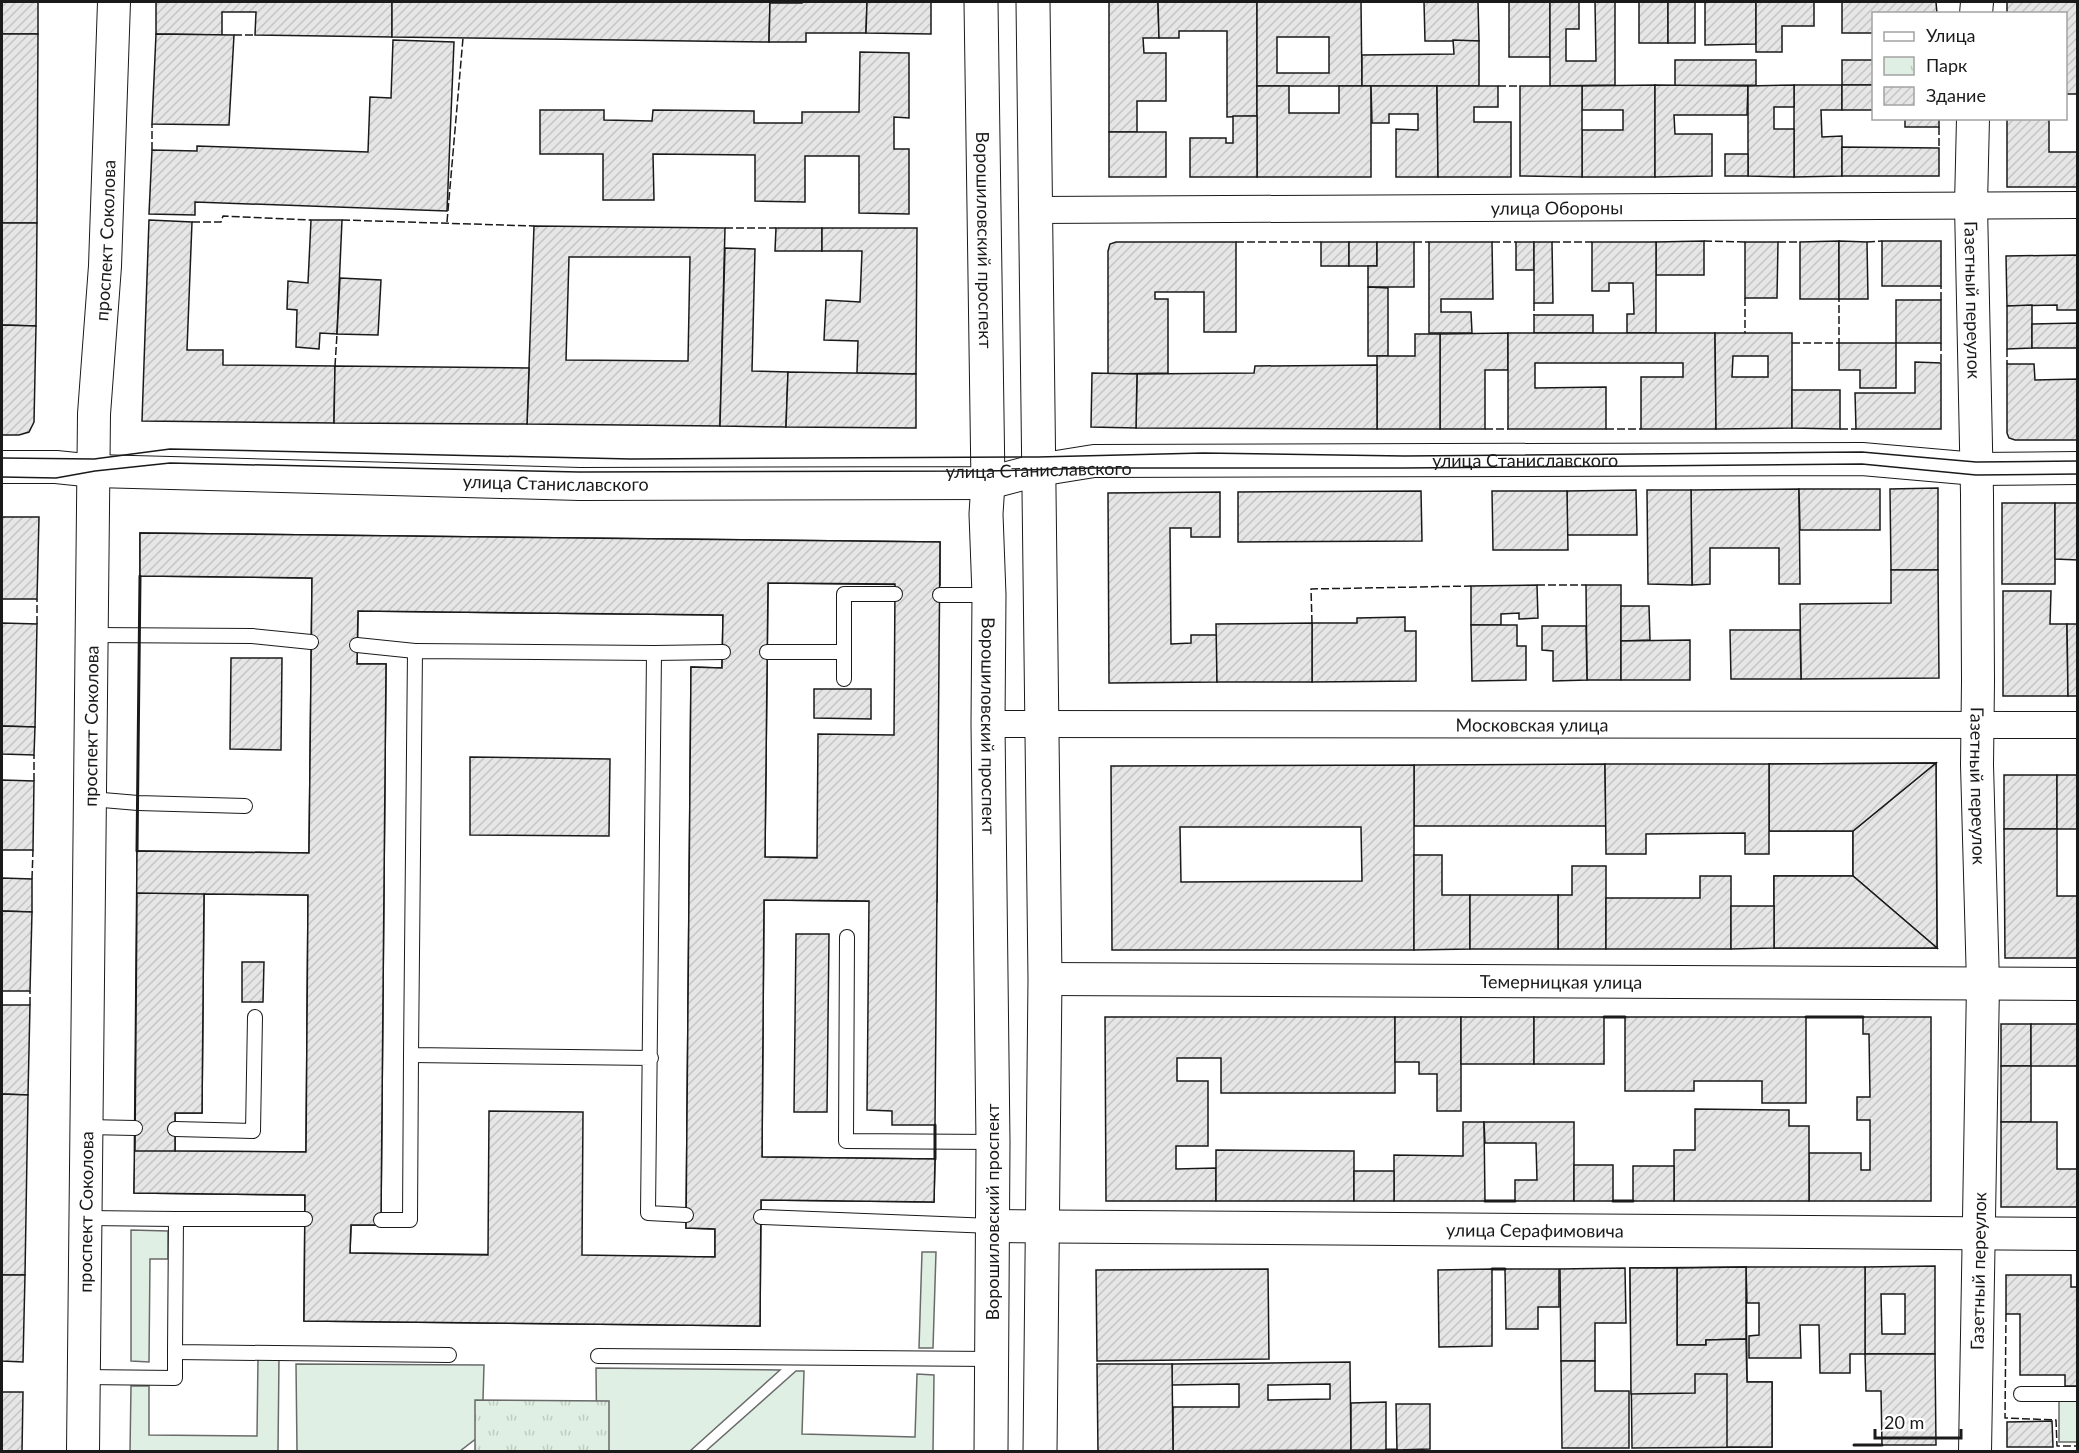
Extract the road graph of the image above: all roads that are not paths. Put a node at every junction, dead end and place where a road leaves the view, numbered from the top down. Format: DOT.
graph roads {
  1 [pos="114,2"];
  2 [pos="981,2"];
  3 [pos="1033,2"];
  4 [pos="1973,120"];
  5 [pos="1971,205"];
  6 [pos="2078,206"];
  7 [pos="1036,210"];
  8 [pos="2,467"];
  9 [pos="2078,468"];
  10 [pos="1976,469"];
  11 [pos="1038,470"];
  12 [pos="94,471"];
  13 [pos="988,483"];
  14 [pos="895,594"];
  15 [pos="940,595"];
  16 [pos="989,595"];
  17 [pos="93,634"];
  18 [pos="311,642"];
  19 [pos="357,645"];
  20 [pos="415,651"];
  21 [pos="723,652"];
  22 [pos="767,652"];
  23 [pos="844,652"];
  24 [pos="654,653"];
  25 [pos="844,680"];
  26 [pos="988,724"];
  27 [pos="1042,725"];
  28 [pos="2078,725"];
  29 [pos="1978,726"];
  30 [pos="91,799"];
  31 [pos="245,806"];
  32 [pos="848,937"];
  33 [pos="1045,979"];
  34 [pos="1983,984"];
  35 [pos="2078,984"];
  36 [pos="255,1017"];
  37 [pos="411,1055"];
  38 [pos="651,1058"];
  39 [pos="87,1127"];
  40 [pos="135,1128"];
  41 [pos="175,1130"];
  42 [pos="993,1142"];
  43 [pos="686,1215"];
  44 [pos="761,1217"];
  45 [pos="86,1218"];
  46 [pos="176,1219"];
  47 [pos="305,1219"];
  48 [pos="381,1220"];
  49 [pos="993,1226"];
  50 [pos="1043,1227"];
  51 [pos="1978,1234"];
  52 [pos="2078,1234"];
  53 [pos="175,1352"];
  54 [pos="449,1355"];
  55 [pos="598,1356"];
  56 [pos="992,1359"];
  57 [pos="84,1377"];
  58 [pos="2020,1394"];
  59 [pos="2078,1394"];
  60 [pos="84,1452"];
  61 [pos="992,1452"];
  62 [pos="1040,1452"];
  63 [pos="1975,1452"];
  1 -- 12 [label="street, проспект Соколова"];
  2 -- 13 [label="main road, Ворошиловский проспект"];
  3 -- 7 [label="main road"];
  4 -- 5 [label="street, Газетный переулок"];
  5 -- 6 [label="street, улица Обороны"];
  5 -- 7 [label="street, улица Обороны"];
  5 -- 10 [label="street, Газетный переулок"];
  7 -- 11 [label="main road"];
  8 -- 12 [label="street, улица Станиславского"];
  9 -- 10 [label="street, улица Станиславского"];
  10 -- 11 [label="street, улица Станиславского"];
  10 -- 29 [label="street, Газетный переулок"];
  11 -- 13 [label="street, улица Станиславского"];
  11 -- 27 [label="main road"];
  12 -- 13 [label="street, улица Станиславского"];
  12 -- 17 [label="street, проспект Соколова"];
  13 -- 16 [label="main road, Ворошиловский проспект"];
  14 -- 23 [label="lane"];
  15 -- 16 [label="lane"];
  16 -- 26 [label="main road, Ворошиловский проспект"];
  17 -- 18 [label="lane"];
  17 -- 30 [label="street, проспект Соколова"];
  19 -- 20 [label="lane"];
  20 -- 24 [label="lane"];
  20 -- 37 [label="lane"];
  21 -- 24 [label="lane"];
  22 -- 23 [label="lane"];
  23 -- 25 [label="lane"];
  24 -- 38 [label="lane"];
  26 -- 27 [label="street, Московская улица"];
  26 -- 42 [label="main road, Ворошиловский проспект"];
  27 -- 29 [label="street, Московская улица"];
  27 -- 33 [label="main road"];
  28 -- 29 [label="street, Московская улица"];
  29 -- 34 [label="street, Газетный переулок"];
  30 -- 31 [label="lane"];
  30 -- 39 [label="street, проспект Соколова"];
  32 -- 42 [label="lane"];
  33 -- 34 [label="street, Темерницкая улица"];
  33 -- 50 [label="main road"];
  34 -- 35 [label="street, Темерницкая улица"];
  34 -- 51 [label="street, Газетный переулок"];
  36 -- 41 [label="lane"];
  37 -- 38 [label="lane"];
  37 -- 48 [label="lane"];
  38 -- 43 [label="lane"];
  39 -- 40 [label="lane"];
  39 -- 45 [label="street, проспект Соколова"];
  42 -- 49 [label="main road, Ворошиловский проспект"];
  44 -- 49 [label="lane"];
  45 -- 46 [label="lane"];
  45 -- 57 [label="street, проспект Соколова"];
  46 -- 47 [label="lane"];
  46 -- 53 [label="lane"];
  49 -- 50 [label="street, улица Серафимовича"];
  49 -- 56 [label="main road, Ворошиловский проспект"];
  50 -- 51 [label="street, улица Серафимовича"];
  50 -- 62 [label="main road"];
  51 -- 52 [label="street, улица Серафимовича"];
  51 -- 63 [label="street, Газетный переулок"];
  53 -- 54 [label="lane"];
  53 -- 57 [label="lane"];
  55 -- 56 [label="lane"];
  56 -- 61 [label="main road, Ворошиловский проспект"];
  57 -- 60 [label="street, проспект Соколова"];
  58 -- 59 [label="lane"];
}
